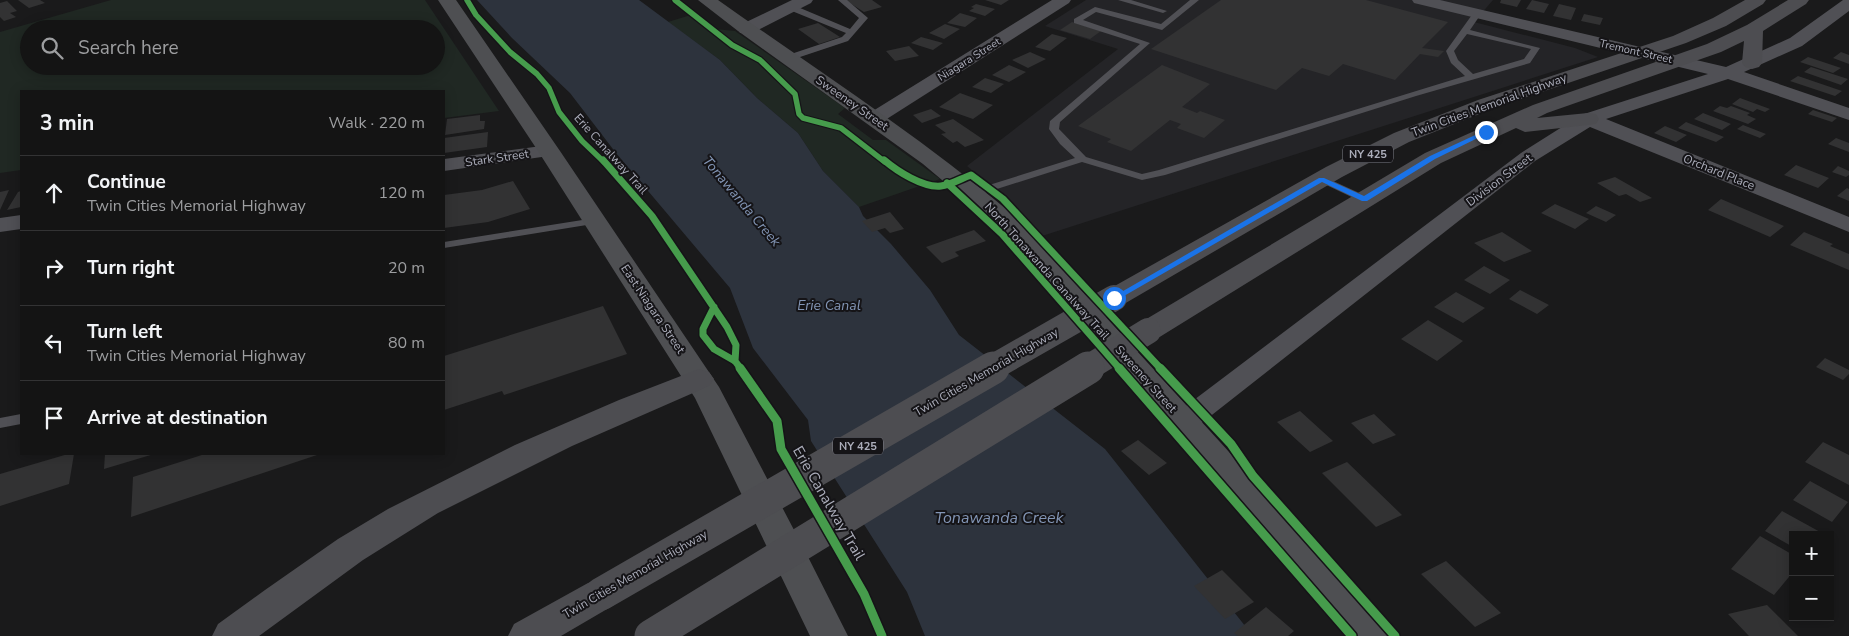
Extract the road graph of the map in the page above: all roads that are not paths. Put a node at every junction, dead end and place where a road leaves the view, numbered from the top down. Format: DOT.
graph roads {
  1 [pos="447,0"];
  2 [pos="707,0"];
  3 [pos="805,0"];
  4 [pos="842,0"];
  5 [pos="1063,0"];
  6 [pos="1122,0"];
  7 [pos="1195,0"];
  8 [pos="1420,0"];
  9 [pos="1757,0"];
  10 [pos="1800,0"];
  11 [pos="1849,2"];
  12 [pos="790,8"];
  13 [pos="1163,11"];
  14 [pos="1478,14"];
  15 [pos="746,29"];
  16 [pos="1754,29"];
  17 [pos="1464,31"];
  18 [pos="851,32"];
  19 [pos="1642,53"];
  20 [pos="788,58"];
  21 [pos="1679,61"];
  22 [pos="1752,63"];
  23 [pos="1728,73"];
  24 [pos="1471,77"];
  25 [pos="1849,114"];
  26 [pos="875,118"];
  27 [pos="1588,119"];
  28 [pos="1486,132"];
  29 [pos="549,151"];
  30 [pos="1082,159"];
  31 [pos="445,165"];
  32 [pos="1322,179"];
  33 [pos="974,193"];
  34 [pos="1364,199"];
  35 [pos="595,221"];
  36 [pos="20,222"];
  37 [pos="0,225"];
  38 [pos="1849,225"];
  39 [pos="445,246"];
  40 [pos="698,379"];
  41 [pos="20,419"];
  42 [pos="1184,422"];
  43 [pos="0,423"];
  44 [pos="231,636"];
  45 [pos="527,636"];
  46 [pos="651,636"];
  47 [pos="829,636"];
  48 [pos="1373,636"];
  1 -- 29 [label="street, East Niagara Street"];
  2 -- 15 [label="street, Sweeney Street"];
  3 -- 12 [label="street"];
  4 -- 18 [label="lane"];
  5 -- 26 [label="street, Niagara Street"];
  6 -- 13 [label="lane"];
  7 -- 30 [label="lane"];
  8 -- 14 [label="street, Tremont Street"];
  9 -- 19 [label="main road, Twin Cities Memorial Highway / NY 425"];
  10 -- 16 [label="main road, Twin Cities Memorial Highway / NY 425"];
  11 -- 22 [label="street, Division Street"];
  12 -- 15 [label="street"];
  12 -- 18 [label="lane"];
  14 -- 17 [label="lane"];
  14 -- 19 [label="street, Tremont Street"];
  15 -- 20 [label="street, Sweeney Street"];
  16 -- 21 [label="main road, Twin Cities Memorial Highway / NY 425"];
  16 -- 22 [label="main road"];
  17 -- 24 [label="lane"];
  17 -- 24 [label="lane"];
  18 -- 20 [label="lane"];
  19 -- 21 [label="street, Tremont Street"];
  19 -- 32 [label="main road, Twin Cities Memorial Highway / NY 425"];
  20 -- 26 [label="street, Sweeney Street"];
  21 -- 23 [label="street, Tremont Street"];
  21 -- 28 [label="main road, Twin Cities Memorial Highway / NY 425"];
  22 -- 23 [label="street, Division Street"];
  23 -- 25 [label="street, Tremont Street"];
  23 -- 27 [label="street, Division Street"];
  24 -- 30 [label="lane"];
  26 -- 33 [label="street, Sweeney Street"];
  27 -- 28 [label="main road"];
  27 -- 38 [label="street, Orchard Place"];
  27 -- 42 [label="street, Division Street"];
  28 -- 34 [label="main road, Twin Cities Memorial Highway / NY 425"];
  29 -- 31 [label="street, Stark Street"];
  29 -- 35 [label="street, East Niagara Street"];
  30 -- 33 [label="lane"];
  32 -- 34 [label="lane"];
  32 -- 45 [label="main road, Twin Cities Memorial Highway / NY 425, bridge"];
  33 -- 42 [label="street, Sweeney Street"];
  34 -- 46 [label="main road, Twin Cities Memorial Highway / NY 425, bridge"];
  35 -- 39 [label="lane"];
  35 -- 40 [label="street, East Niagara Street"];
  36 -- 37 [label="street"];
  40 -- 44 [label="main road"];
  40 -- 47 [label="street, East Niagara Street"];
  41 -- 43 [label="lane"];
  42 -- 48 [label="street, Sweeney Street"];
}
